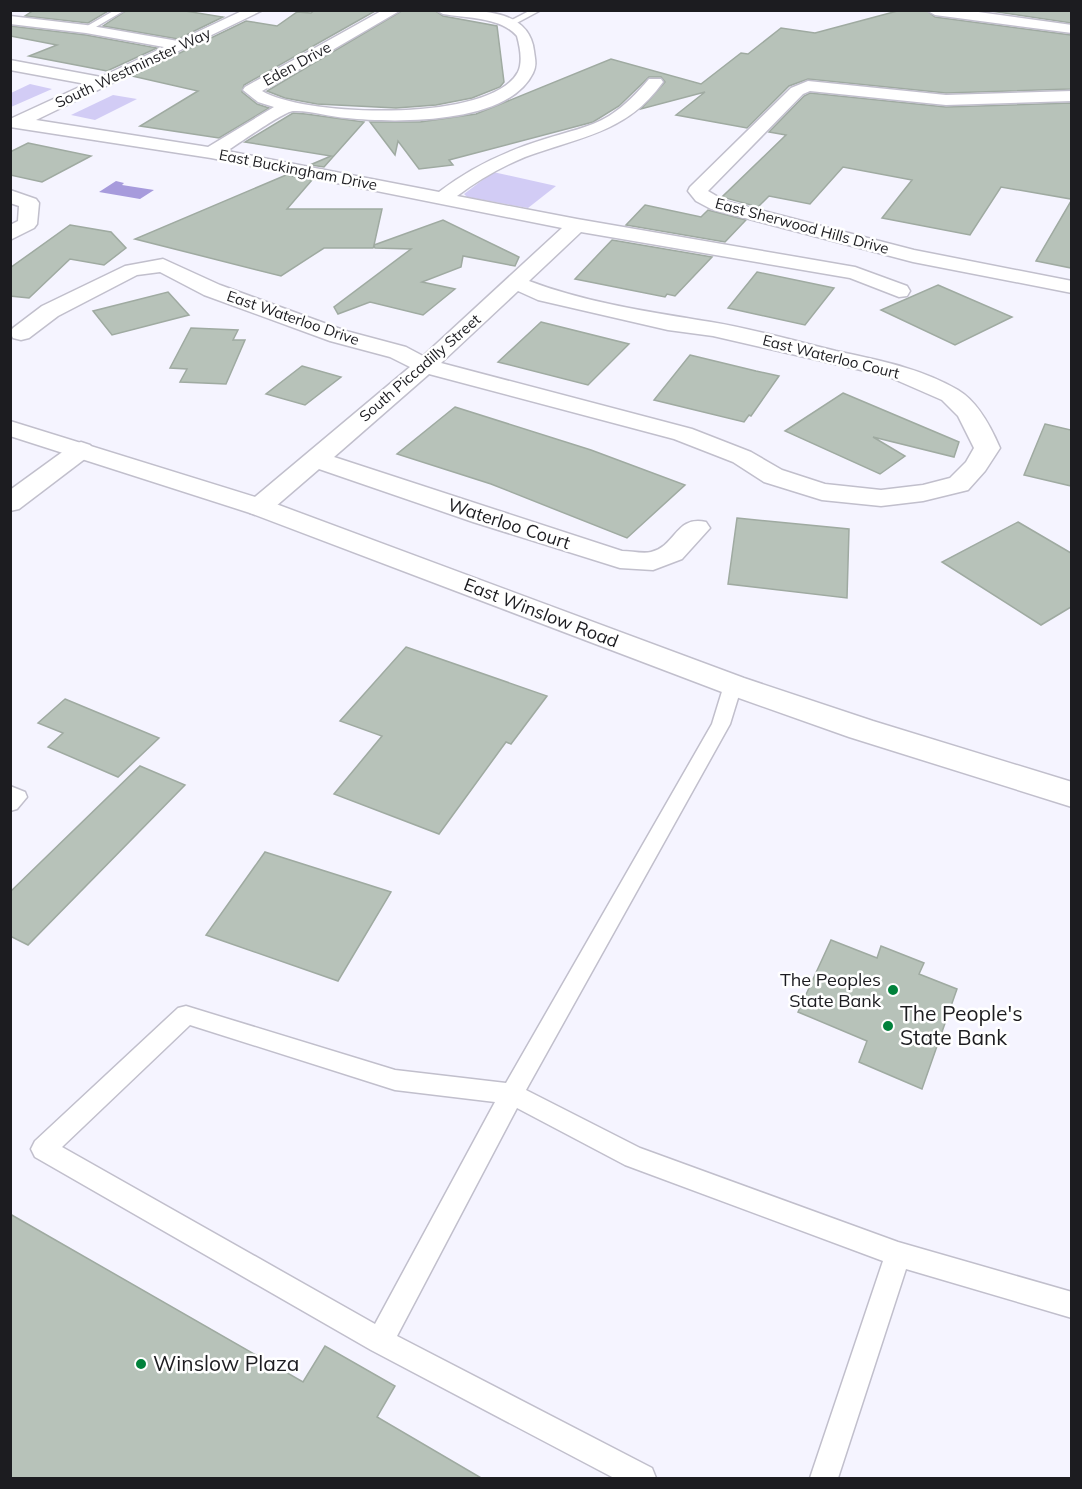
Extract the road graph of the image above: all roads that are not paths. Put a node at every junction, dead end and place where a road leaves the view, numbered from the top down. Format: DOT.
graph roads {
  1 [pos="122,10"];
  2 [pos="256,10"];
  3 [pos="394,10"];
  4 [pos="442,10"];
  5 [pos="538,10"];
  6 [pos="935,11"];
  7 [pos="10,20"];
  8 [pos="507,24"];
  9 [pos="86,29"];
  10 [pos="1071,29"];
  11 [pos="181,46"];
  12 [pos="10,65"];
  13 [pos="104,82"];
  14 [pos="655,82"];
  15 [pos="1071,96"];
  16 [pos="288,106"];
  17 [pos="14,124"];
  18 [pos="211,153"];
  19 [pos="10,196"];
  20 [pos="443,198"];
  21 [pos="577,225"];
  22 [pos="10,234"];
  23 [pos="515,283"];
  24 [pos="1071,287"];
  25 [pos="899,291"];
  26 [pos="21,333"];
  27 [pos="425,366"];
  28 [pos="10,428"];
  29 [pos="81,450"];
  30 [pos="315,459"];
  31 [pos="10,503"];
  32 [pos="259,507"];
  33 [pos="696,528"];
  34 [pos="733,685"];
  35 [pos="10,793"];
  36 [pos="1071,795"];
  37 [pos="10,804"];
  38 [pos="512,1094"];
  39 [pos="898,1254"];
  40 [pos="1071,1305"];
  41 [pos="380,1341"];
  42 [pos="642,1479"];
  43 [pos="824,1479"];
  1 -- 9 [label="lane"];
  2 -- 11 [label="street, South Westminster Way"];
  3 -- 16 [label="street, Eden Drive"];
  4 -- 8 [label="street"];
  5 -- 8 [label="lane"];
  6 -- 10 [label="street"];
  7 -- 9 [label="street"];
  8 -- 16 [label="street"];
  9 -- 11 [label="street"];
  11 -- 13 [label="street, South Westminster Way"];
  12 -- 13 [label="street"];
  13 -- 17 [label="street, South Westminster Way"];
  14 -- 20 [label="street"];
  15 -- 24 [label="street, East Sherwood Hills Drive"];
  16 -- 18 [label="street, Eden Drive"];
  17 -- 18 [label="street, East Buckingham Drive"];
  18 -- 20 [label="street, East Buckingham Drive"];
  19 -- 22 [label="street"];
  20 -- 21 [label="street, East Buckingham Drive"];
  21 -- 23 [label="street, South Piccadilly Street"];
  21 -- 25 [label="street"];
  23 -- 27 [label="street, South Piccadilly Street"];
  23 -- 27 [label="street, East Waterloo Court"];
  26 -- 27 [label="street, East Waterloo Drive"];
  27 -- 30 [label="street, South Piccadilly Street"];
  28 -- 29 [label="street, East Winslow Road"];
  29 -- 31 [label="street"];
  29 -- 32 [label="street, East Winslow Road"];
  30 -- 32 [label="street, South Piccadilly Street"];
  30 -- 33 [label="street, Waterloo Court"];
  32 -- 34 [label="street, East Winslow Road"];
  34 -- 36 [label="street, East Winslow Road"];
  34 -- 38 [label="lane"];
  35 -- 37 [label="lane"];
  38 -- 39 [label="lane"];
  38 -- 41 [label="lane"];
  38 -- 41 [label="lane"];
  39 -- 40 [label="lane"];
  39 -- 43 [label="lane"];
  41 -- 42 [label="lane"];
}
